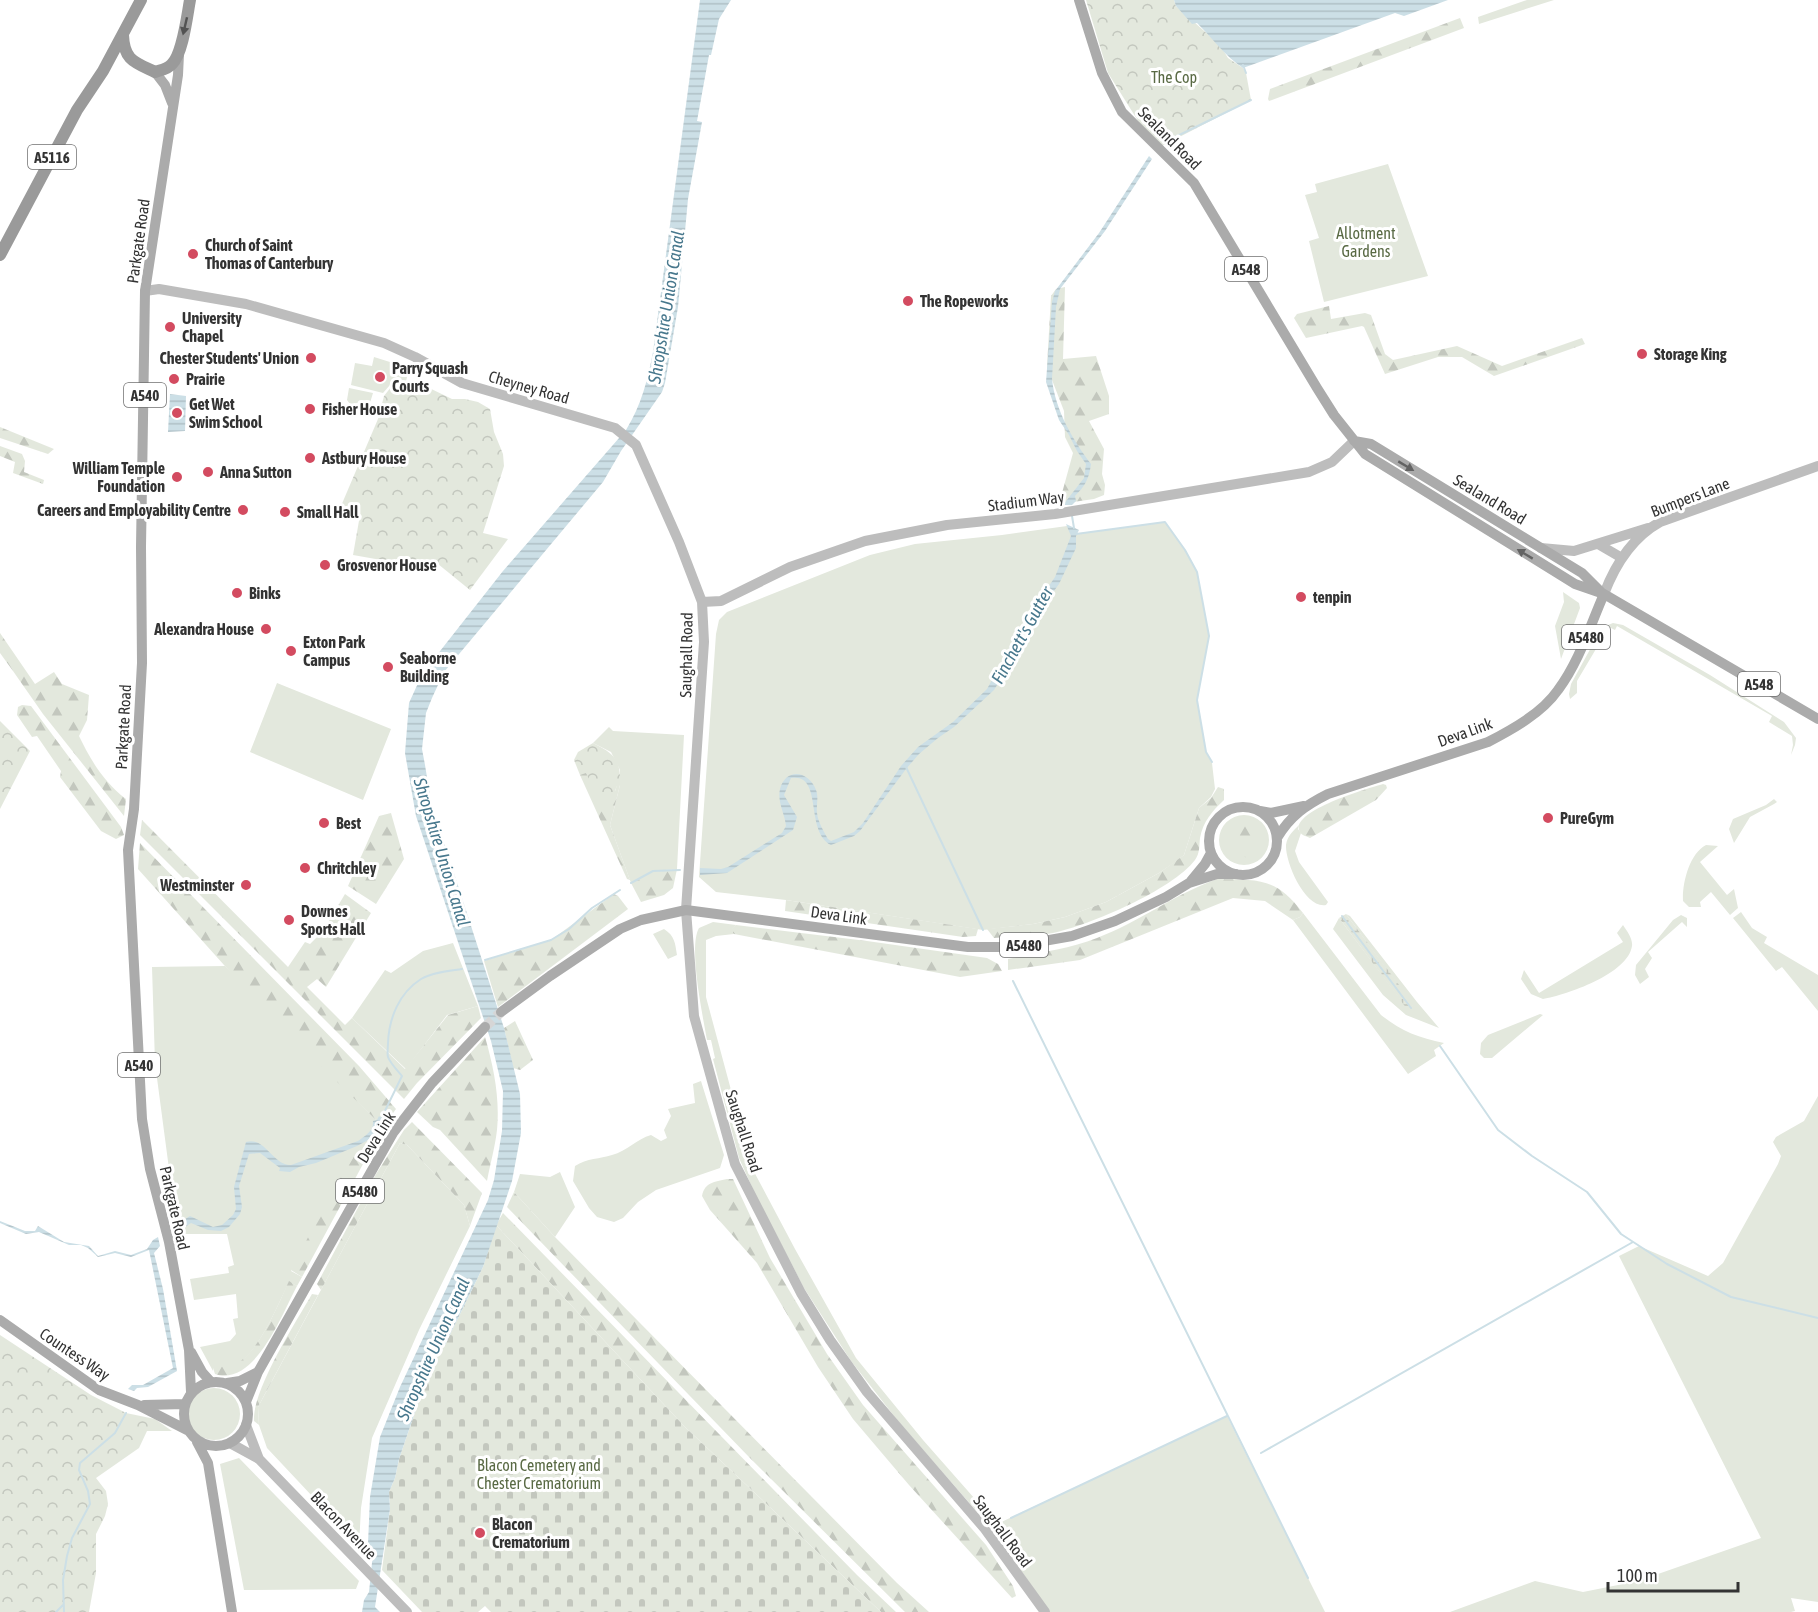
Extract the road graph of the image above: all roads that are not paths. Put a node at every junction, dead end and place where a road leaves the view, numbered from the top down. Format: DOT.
graph roads {
  1 [pos="141,0"];
  2 [pos="190,0"];
  3 [pos="1079,0"];
  4 [pos="123,34"];
  5 [pos="179,51"];
  6 [pos="131,60"];
  7 [pos="103,71"];
  8 [pos="155,72"];
  9 [pos="172,103"];
  10 [pos="2,249"];
  11 [pos="146,291"];
  12 [pos="1354,441"];
  13 [pos="1818,466"];
  14 [pos="1651,527"];
  15 [pos="1598,544"];
  16 [pos="1541,548"];
  17 [pos="1622,558"];
  18 [pos="1604,594"];
  19 [pos="702,602"];
  20 [pos="1818,719"];
  21 [pos="1305,806"];
  22 [pos="1257,810"];
  23 [pos="1277,838"];
  24 [pos="1211,854"];
  25 [pos="1236,874"];
  26 [pos="1189,883"];
  27 [pos="686,910"];
  28 [pos="501,1012"];
  29 [pos="485,1027"];
  30 [pos="0,1320"];
  31 [pos="189,1350"];
  32 [pos="258,1372"];
  33 [pos="212,1382"];
  34 [pos="227,1383"];
  35 [pos="191,1392"];
  36 [pos="246,1402"];
  37 [pos="185,1404"];
  38 [pos="138,1405"];
  39 [pos="246,1425"];
  40 [pos="187,1430"];
  41 [pos="197,1442"];
  42 [pos="230,1443"];
  43 [pos="216,1446"];
  44 [pos="259,1459"];
  45 [pos="208,1463"];
  46 [pos="232,1612"];
  47 [pos="407,1612"];
  48 [pos="1045,1612"];
  1 -- 4 [label="highway, A5116"];
  2 -- 5 [label="highway, one-way"];
  3 -- 12 [label="main road, Sealand Road / A548"];
  4 -- 6 [label="highway"];
  4 -- 7 [label="highway, A5116"];
  5 -- 8 [label="highway"];
  5 -- 9 [label="main road, Parkgate Road / A540"];
  6 -- 7 [label="highway"];
  6 -- 8 [label="highway"];
  7 -- 10 [label="highway, A5116"];
  8 -- 9 [label="main road"];
  9 -- 11 [label="main road, Parkgate Road / A540"];
  11 -- 19 [label="street, Cheyney Road"];
  11 -- 31 [label="main road, Parkgate Road / A540"];
  12 -- 16 [label="main road, Sealand Road / A548, one-way"];
  18 -- 12 [label="main road, Sealand Road / A548, one-way"];
  12 -- 19 [label="street, Stadium Way"];
  13 -- 14 [label="street, Bumpers Lane"];
  14 -- 15 [label="street"];
  14 -- 17 [label="street, Bumpers Lane"];
  15 -- 16 [label="street"];
  15 -- 17 [label="street"];
  16 -- 18 [label="main road, Sealand Road / A548"];
  17 -- 18 [label="street, Bumpers Lane"];
  18 -- 20 [label="main road, Sealand Road / A548"];
  18 -- 21 [label="main road, Deva Link / A5480"];
  19 -- 27 [label="street, Saughall Road"];
  21 -- 22 [label="main road, Deva Link / A5480"];
  21 -- 23 [label="main road, Deva Link / A5480"];
  22 -- 23 [label="main road"];
  22 -- 24 [label="main road, A5480"];
  23 -- 25 [label="main road, A5480"];
  24 -- 25 [label="main road"];
  24 -- 26 [label="main road, Deva Link / A5480"];
  25 -- 26 [label="main road, Deva Link / A5480"];
  26 -- 27 [label="main road, Deva Link / A5480"];
  27 -- 28 [label="main road, Deva Link / A5480"];
  27 -- 48 [label="street, Saughall Road"];
  29 -- 32 [label="main road, Deva Link / A5480"];
  30 -- 38 [label="main road, Countess Way"];
  31 -- 33 [label="main road, Parkgate Road / A540"];
  31 -- 35 [label="main road, Parkgate Road / A540"];
  32 -- 34 [label="main road"];
  32 -- 36 [label="main road, Deva Link / A5480"];
  33 -- 34 [label="main road"];
  33 -- 35 [label="main road"];
  34 -- 36 [label="main road"];
  35 -- 37 [label="main road, A540"];
  36 -- 39 [label="main road"];
  37 -- 38 [label="main road, Countess Way"];
  37 -- 40 [label="main road"];
  38 -- 40 [label="main road, Countess Way"];
  39 -- 42 [label="main road"];
  39 -- 44 [label="street, Blacon Avenue"];
  40 -- 41 [label="main road"];
  41 -- 43 [label="main road"];
  41 -- 45 [label="main road"];
  42 -- 43 [label="main road"];
  42 -- 44 [label="street, Blacon Avenue"];
  43 -- 45 [label="main road"];
  44 -- 47 [label="street, Blacon Avenue"];
  45 -- 46 [label="main road"];
}
